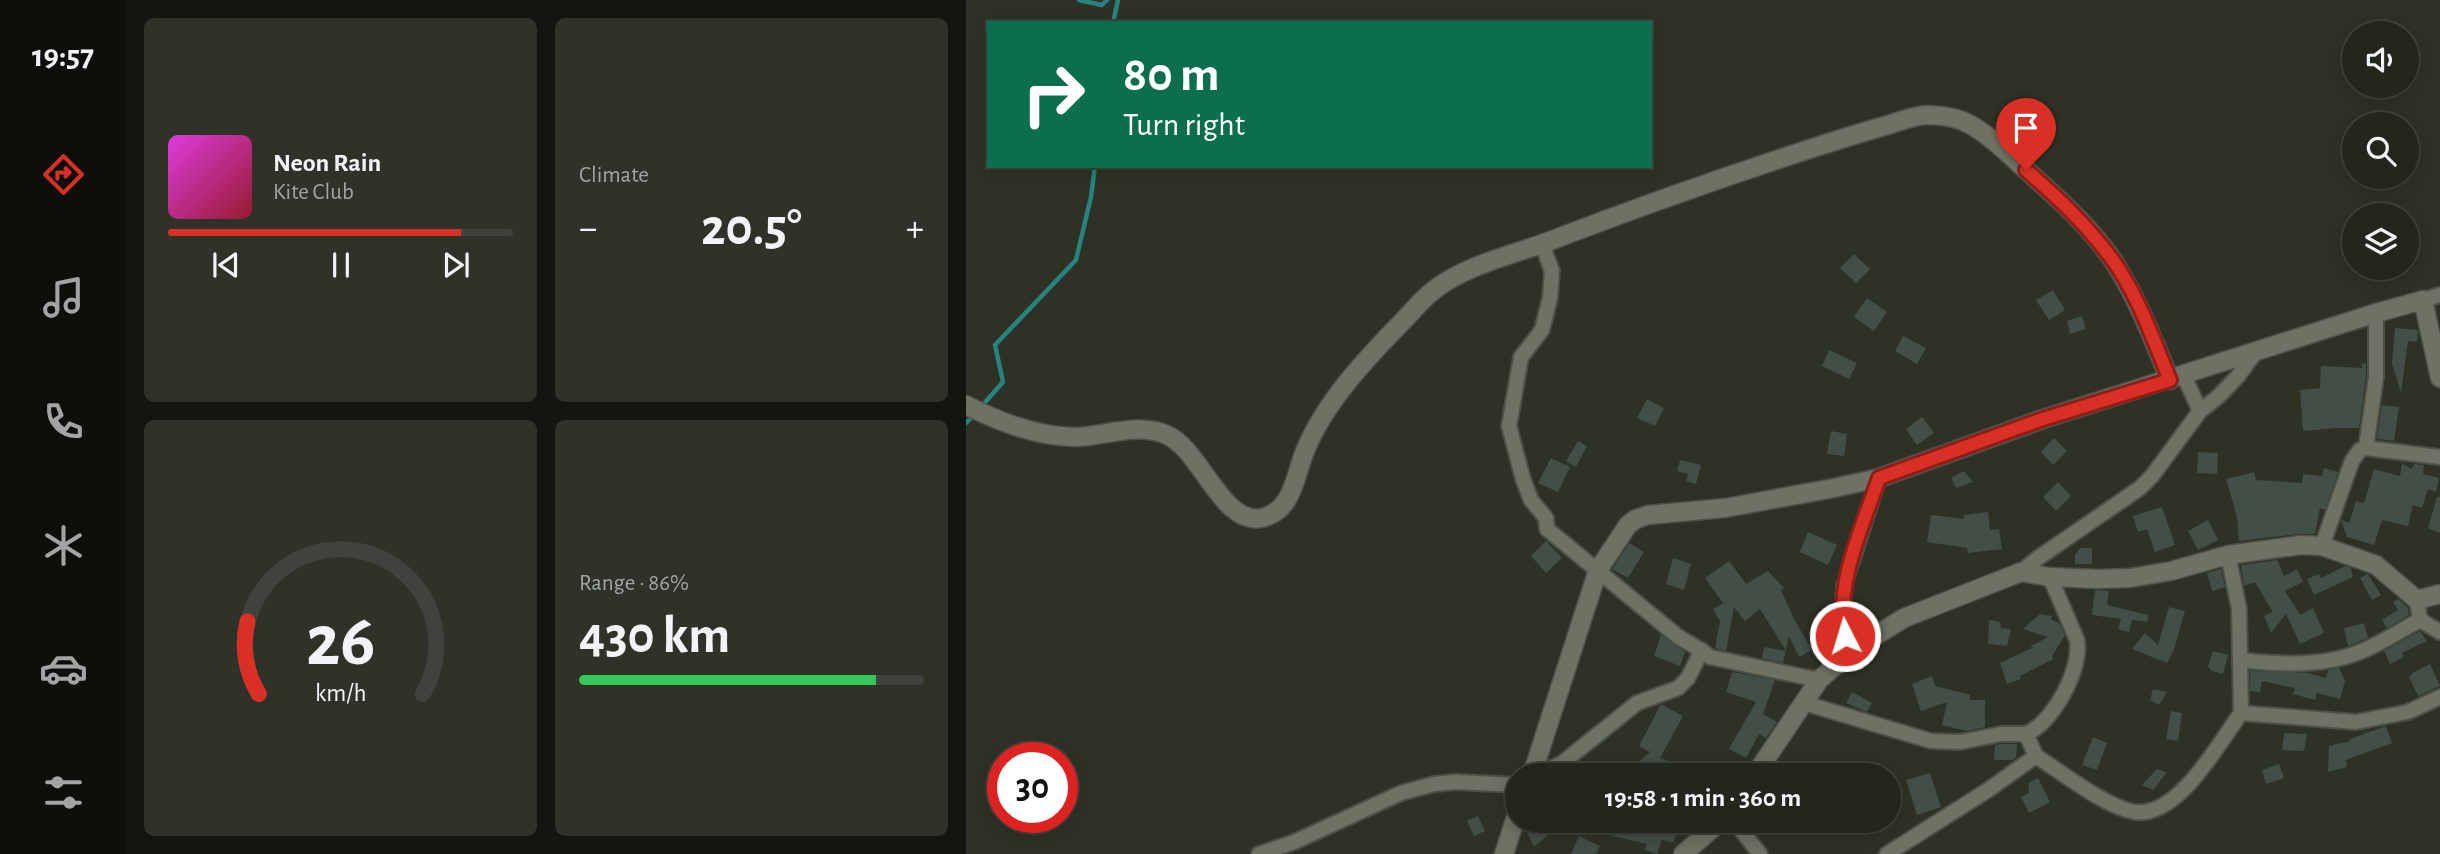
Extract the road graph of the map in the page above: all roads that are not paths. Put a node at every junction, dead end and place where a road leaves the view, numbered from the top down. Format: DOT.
graph roads {
  1 [pos="1542,244"];
  2 [pos="2432,298"];
  3 [pos="2376,313"];
  4 [pos="2255,353"];
  5 [pos="2177,378"];
  6 [pos="2440,378"];
  7 [pos="966,405"];
  8 [pos="2200,411"];
  9 [pos="2366,448"];
  10 [pos="2440,457"];
  11 [pos="1879,478"];
  12 [pos="2322,545"];
  13 [pos="2228,555"];
  14 [pos="1598,569"];
  15 [pos="2021,572"];
  16 [pos="2050,577"];
  17 [pos="2440,594"];
  18 [pos="2417,600"];
  19 [pos="2420,620"];
  20 [pos="2440,632"];
  21 [pos="1702,650"];
  22 [pos="1848,654"];
  23 [pos="2241,660"];
  24 [pos="1819,680"];
  25 [pos="2440,697"];
  26 [pos="1804,704"];
  27 [pos="2241,713"];
  28 [pos="2026,734"];
  29 [pos="2036,756"];
  30 [pos="1537,763"];
  31 [pos="1562,763"];
  32 [pos="1763,763"];
  33 [pos="1505,784"];
  34 [pos="1511,833"];
  35 [pos="1707,833"];
  36 [pos="1743,833"];
  37 [pos="1259,854"];
  38 [pos="1504,854"];
  39 [pos="1683,854"];
  40 [pos="1760,854"];
  41 [pos="1887,854"];
  1 -- 5 [label="street"];
  1 -- 7 [label="street"];
  1 -- 14 [label="street"];
  2 -- 3 [label="street"];
  2 -- 6 [label="street"];
  3 -- 4 [label="street"];
  3 -- 9 [label="street"];
  4 -- 5 [label="street"];
  4 -- 8 [label="street"];
  5 -- 8 [label="street"];
  5 -- 11 [label="street"];
  8 -- 15 [label="street"];
  9 -- 10 [label="street"];
  9 -- 12 [label="street"];
  11 -- 14 [label="street"];
  11 -- 22 [label="street"];
  12 -- 13 [label="street"];
  12 -- 18 [label="street"];
  13 -- 16 [label="street"];
  13 -- 23 [label="street"];
  14 -- 21 [label="street"];
  14 -- 30 [label="street"];
  15 -- 16 [label="street"];
  15 -- 22 [label="street"];
  16 -- 28 [label="street"];
  17 -- 18 [label="street"];
  18 -- 19 [label="street"];
  19 -- 20 [label="street"];
  19 -- 23 [label="street"];
  21 -- 24 [label="street"];
  21 -- 31 [label="street"];
  22 -- 24 [label="street"];
  23 -- 27 [label="street"];
  24 -- 26 [label="street"];
  25 -- 27 [label="street"];
  26 -- 28 [label="street"];
  26 -- 32 [label="street"];
  27 -- 29 [label="street"];
  28 -- 29 [label="street"];
  29 -- 41 [label="street"];
  33 -- 37 [label="street"];
  34 -- 38 [label="street"];
  35 -- 39 [label="street"];
  36 -- 40 [label="street"];
}
